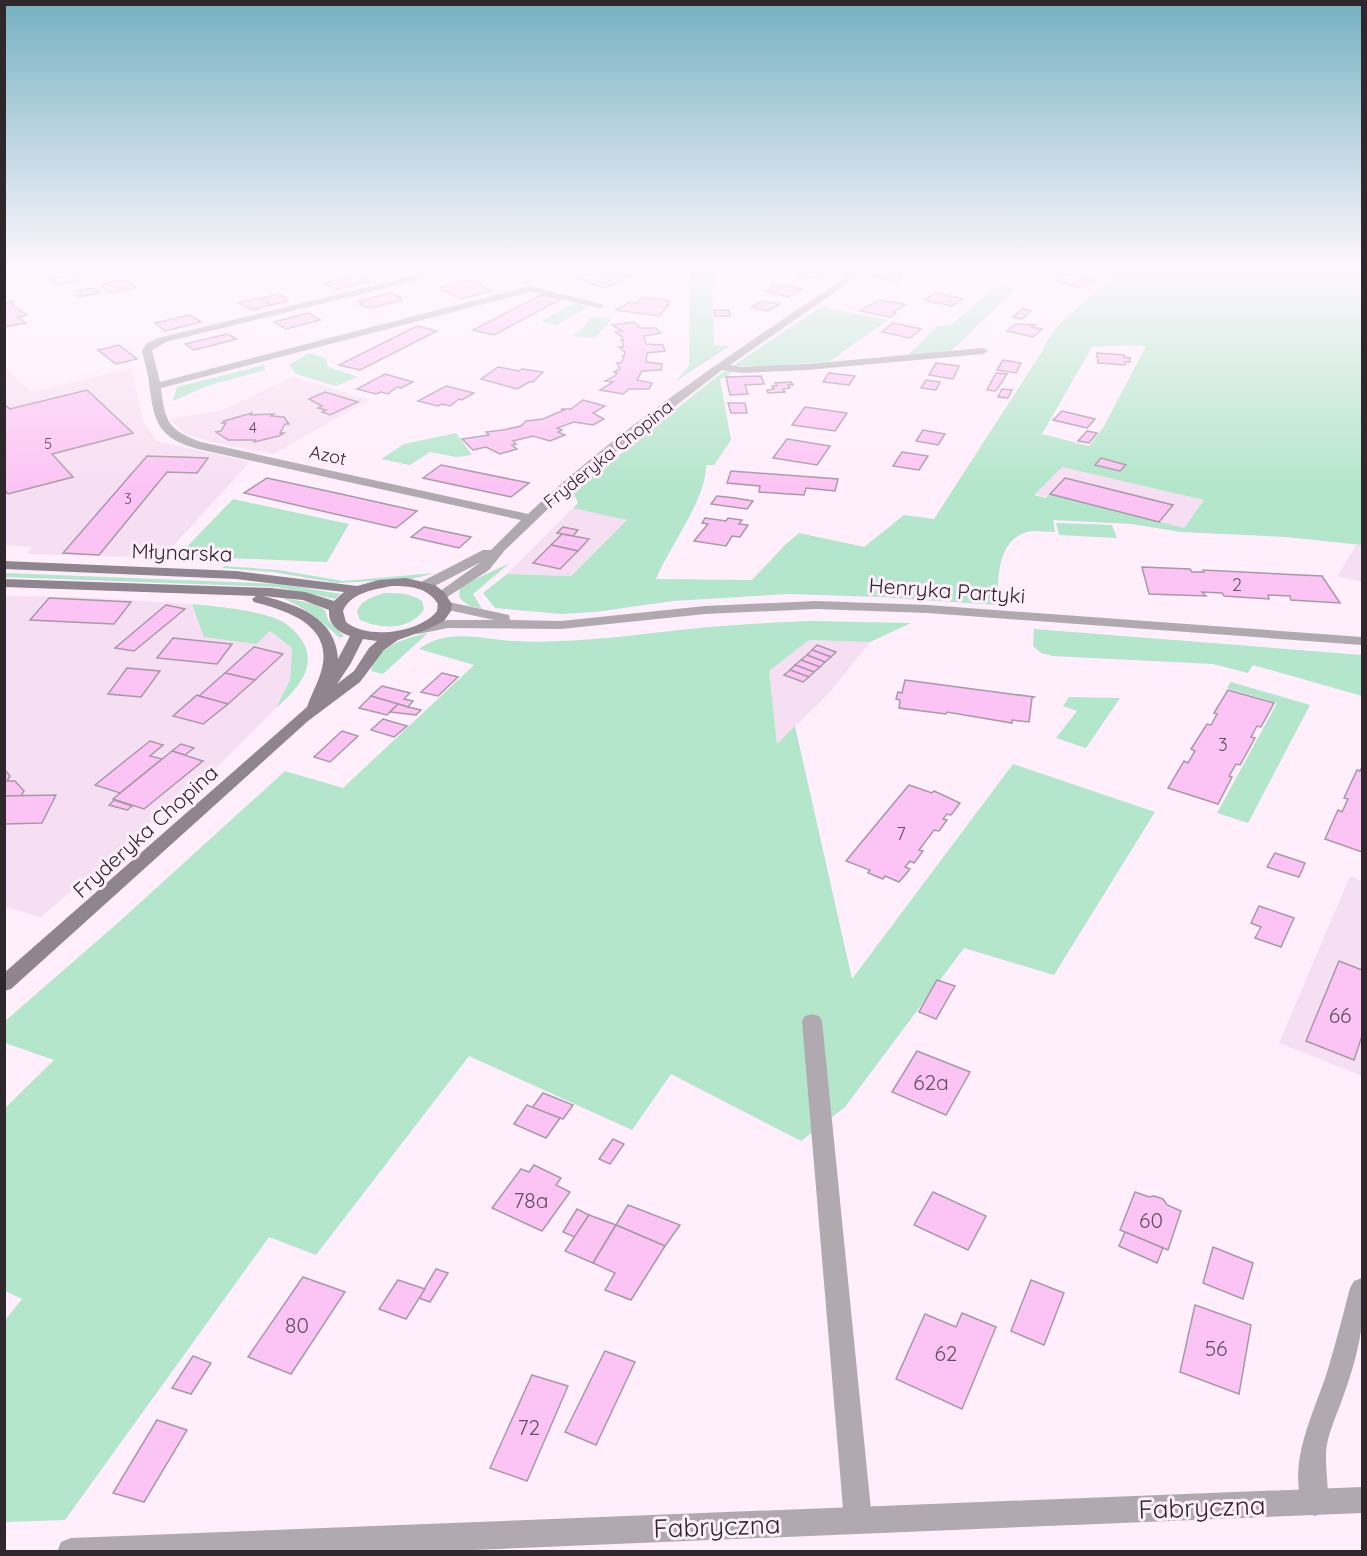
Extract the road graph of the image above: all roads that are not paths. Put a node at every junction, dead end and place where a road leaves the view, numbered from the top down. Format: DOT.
graph roads {
  1 [pos="158,342"];
  2 [pos="327,342"];
  3 [pos="757,342"];
  4 [pos="983,351"];
  5 [pos="720,367"];
  6 [pos="155,386"];
  7 [pos="530,518"];
  8 [pos="500,547"];
  9 [pos="4,565"];
  10 [pos="4,583"];
  11 [pos="424,586"];
  12 [pos="357,590"];
  13 [pos="228,592"];
  14 [pos="443,601"];
  15 [pos="337,608"];
  16 [pos="529,624"];
  17 [pos="418,630"];
  18 [pos="358,634"];
  19 [pos="397,636"];
  20 [pos="1362,641"];
  21 [pos="313,709"];
  22 [pos="4,984"];
  23 [pos="812,1021"];
  24 [pos="1362,1288"];
  25 [pos="1362,1500"];
  26 [pos="1315,1503"];
  27 [pos="858,1520"];
  28 [pos="71,1551"];
  1 -- 6 [label="street, Azot"];
  2 -- 6 [label="street"];
  3 -- 5 [label="street, Fryderyka Chopina"];
  4 -- 5 [label="street"];
  5 -- 7 [label="street, Fryderyka Chopina"];
  6 -- 7 [label="street, Azot"];
  7 -- 8 [label="street, Fryderyka Chopina"];
  8 -- 11 [label="street, Fryderyka Chopina"];
  8 -- 14 [label="street, Fryderyka Chopina"];
  9 -- 12 [label="main road, Młynarska"];
  10 -- 13 [label="main road, Młynarska"];
  11 -- 12 [label="main road, Młynarska"];
  11 -- 14 [label="main road, Młynarska"];
  12 -- 15 [label="main road, Młynarska"];
  13 -- 15 [label="main road, Młynarska"];
  13 -- 21 [label="main road, Młynarska"];
  14 -- 16 [label="street"];
  14 -- 17 [label="main road, Fryderyka Chopina"];
  15 -- 18 [label="main road"];
  16 -- 17 [label="street, Fryderyka Chopina"];
  16 -- 20 [label="street, Henryka Partyki"];
  17 -- 19 [label="main road, Fryderyka Chopina"];
  18 -- 19 [label="main road"];
  18 -- 21 [label="main road, Fryderyka Chopina"];
  19 -- 21 [label="main road, Fryderyka Chopina"];
  21 -- 22 [label="main road, Fryderyka Chopina"];
  23 -- 27 [label="street"];
  24 -- 26 [label="street"];
  25 -- 26 [label="street, Fabryczna"];
  26 -- 27 [label="street, Fabryczna"];
  27 -- 28 [label="street, Fabryczna"];
}
